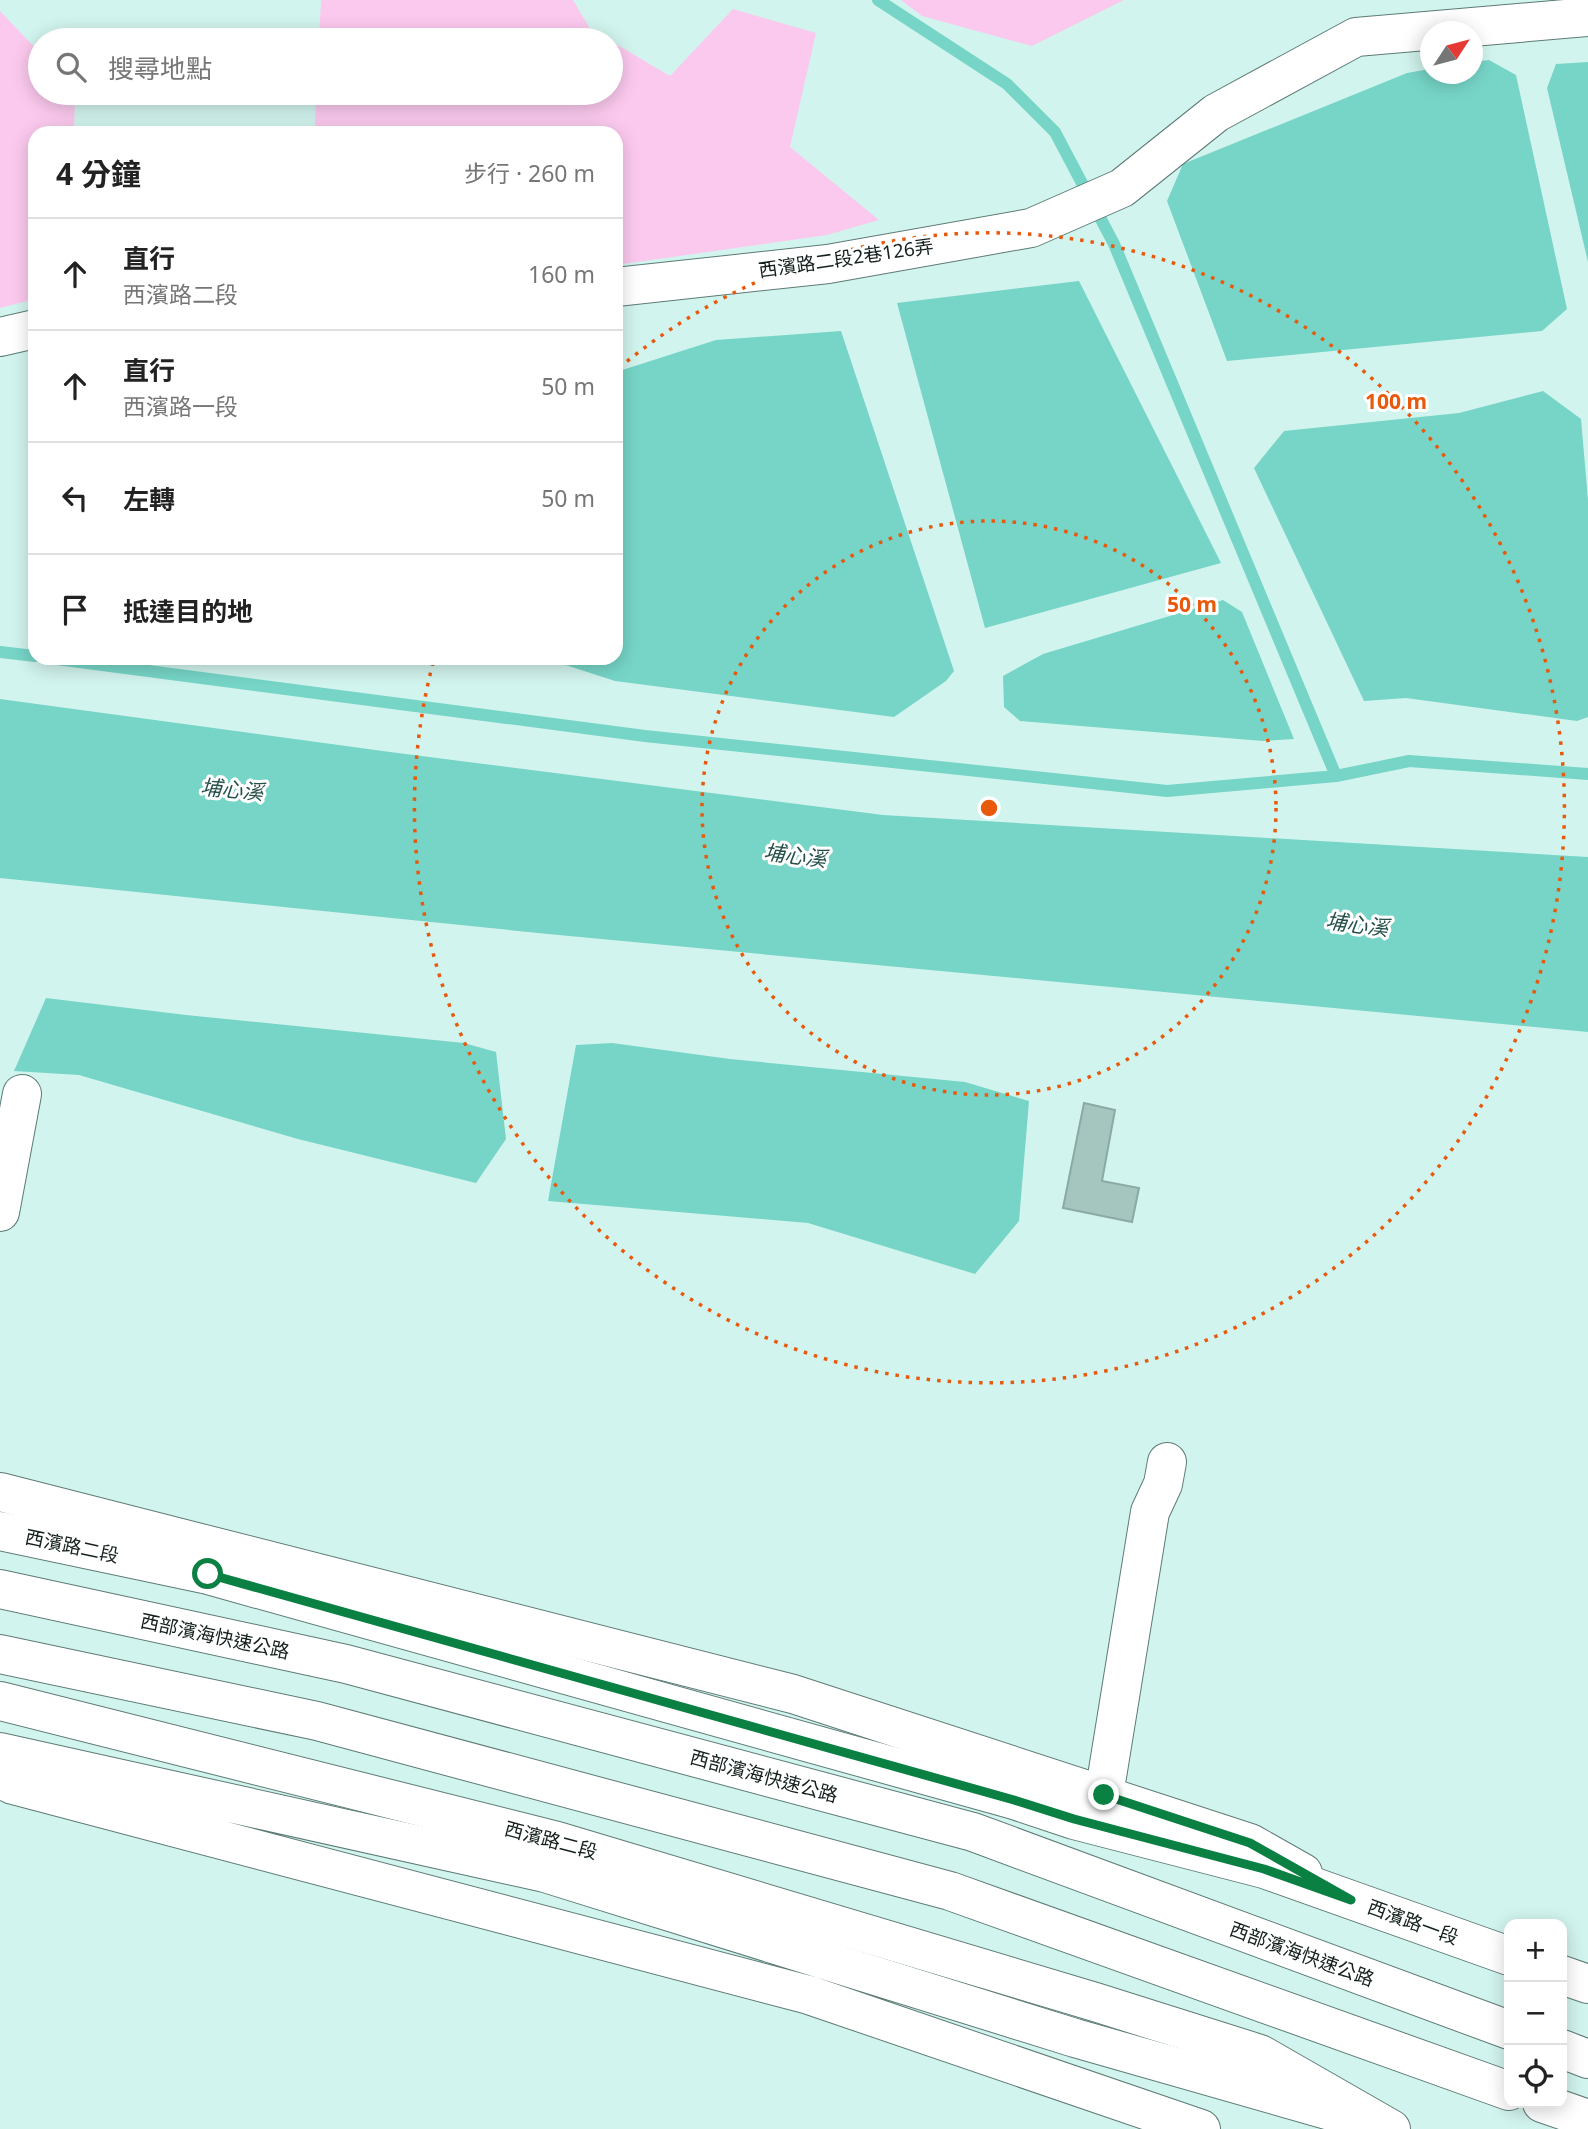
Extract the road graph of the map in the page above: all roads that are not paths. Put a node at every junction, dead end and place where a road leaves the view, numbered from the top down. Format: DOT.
graph roads {
  1 [pos="1588,16"];
  2 [pos="623,286"];
  3 [pos="28,331"];
  4 [pos="0,337"];
  5 [pos="22,1094"];
  6 [pos="0,1212"];
  7 [pos="1167,1462"];
  8 [pos="0,1492"];
  9 [pos="0,1531"];
  10 [pos="0,1589"];
  11 [pos="0,1654"];
  12 [pos="0,1701"];
  13 [pos="0,1752"];
  14 [pos="0,1779"];
  15 [pos="1104,1795"];
  16 [pos="1074,1819"];
  17 [pos="1351,1900"];
  18 [pos="1504,1954"];
  19 [pos="1567,1977"];
  20 [pos="1588,1984"];
  21 [pos="1504,2028"];
  22 [pos="1567,2051"];
  23 [pos="1588,2059"];
  24 [pos="1504,2089"];
  25 [pos="1556,2108"];
  26 [pos="1588,2119"];
  27 [pos="1201,2129"];
  28 [pos="1390,2129"];
  1 -- 2 [label="main road, 西濱路二段2巷126弄"];
  3 -- 4 [label="main road"];
  5 -- 6 [label="main road"];
  7 -- 15 [label="main road"];
  8 -- 15 [label="main road"];
  9 -- 16 [label="main road, 西濱路二段"];
  10 -- 21 [label="main road, 西部濱海快速公路"];
  11 -- 24 [label="main road"];
  12 -- 28 [label="main road, 西濱路二段"];
  13 -- 28 [label="main road"];
  14 -- 27 [label="main road"];
  15 -- 17 [label="main road"];
  16 -- 17 [label="main road, 西濱路一段"];
  17 -- 18 [label="main road, 西濱路一段"];
  19 -- 20 [label="main road"];
  22 -- 23 [label="main road"];
  25 -- 26 [label="main road"];
}
